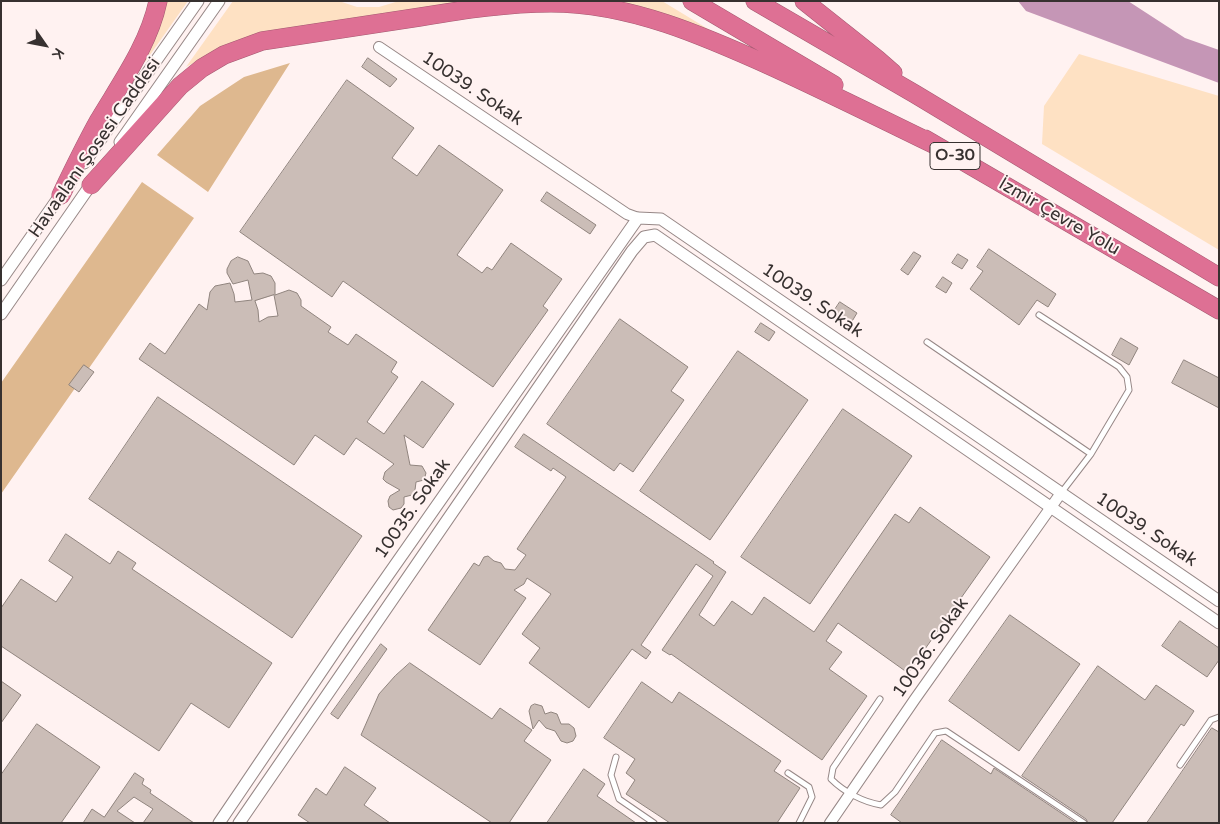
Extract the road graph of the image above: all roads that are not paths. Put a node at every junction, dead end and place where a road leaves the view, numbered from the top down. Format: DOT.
graph roads {
  1 [pos="158,1"];
  2 [pos="198,1"];
  3 [pos="219,1"];
  4 [pos="692,1"];
  5 [pos="755,1"];
  6 [pos="804,1"];
  7 [pos="379,47"];
  8 [pos="915,94"];
  9 [pos="935,144"];
  10 [pos="91,185"];
  11 [pos="61,195"];
  12 [pos="638,218"];
  13 [pos="655,235"];
  14 [pos="1219,277"];
  15 [pos="1,280"];
  16 [pos="1219,310"];
  17 [pos="1,314"];
  18 [pos="1039,315"];
  19 [pos="927,342"];
  20 [pos="1091,454"];
  21 [pos="1061,493"];
  22 [pos="1051,508"];
  23 [pos="1219,601"];
  24 [pos="1219,622"];
  25 [pos="880,699"];
  26 [pos="1219,716"];
  27 [pos="616,757"];
  28 [pos="1180,765"];
  29 [pos="788,773"];
  30 [pos="851,793"];
  31 [pos="219,823"];
  32 [pos="239,823"];
  33 [pos="654,823"];
  34 [pos="799,823"];
  35 [pos="830,823"];
  36 [pos="1084,823"];
  1 -- 11 [label="highway"];
  2 -- 11 [label="street, Havaalanı Şosesi Caddesi"];
  3 -- 10 [label="street, Havaalanı Şosesi Caddesi"];
  4 -- 9 [label="highway, İzmir Çevre Yolu / O-30"];
  5 -- 8 [label="highway, İzmir Çevre Yolu / O-30"];
  6 -- 8 [label="highway"];
  7 -- 12 [label="street, 10039. Sokak"];
  8 -- 14 [label="highway, İzmir Çevre Yolu / O-30"];
  9 -- 10 [label="highway"];
  9 -- 16 [label="highway, İzmir Çevre Yolu / O-30"];
  10 -- 17 [label="street, Havaalanı Şosesi Caddesi"];
  11 -- 15 [label="street, Havaalanı Şosesi Caddesi"];
  12 -- 21 [label="street, 10039. Sokak"];
  12 -- 31 [label="street, 10035. Sokak"];
  13 -- 22 [label="street, 10039. Sokak"];
  13 -- 32 [label="street, 10035. Sokak"];
  18 -- 20 [label="lane"];
  19 -- 20 [label="lane"];
  20 -- 21 [label="lane"];
  21 -- 22 [label="street, 10036. Sokak"];
  21 -- 23 [label="street, 10039. Sokak"];
  22 -- 24 [label="street, 10039. Sokak"];
  22 -- 30 [label="street, 10036. Sokak"];
  25 -- 30 [label="lane"];
  26 -- 28 [label="lane"];
  27 -- 33 [label="lane"];
  29 -- 34 [label="lane"];
  30 -- 35 [label="street, 10036. Sokak"];
  30 -- 36 [label="lane"];
}
